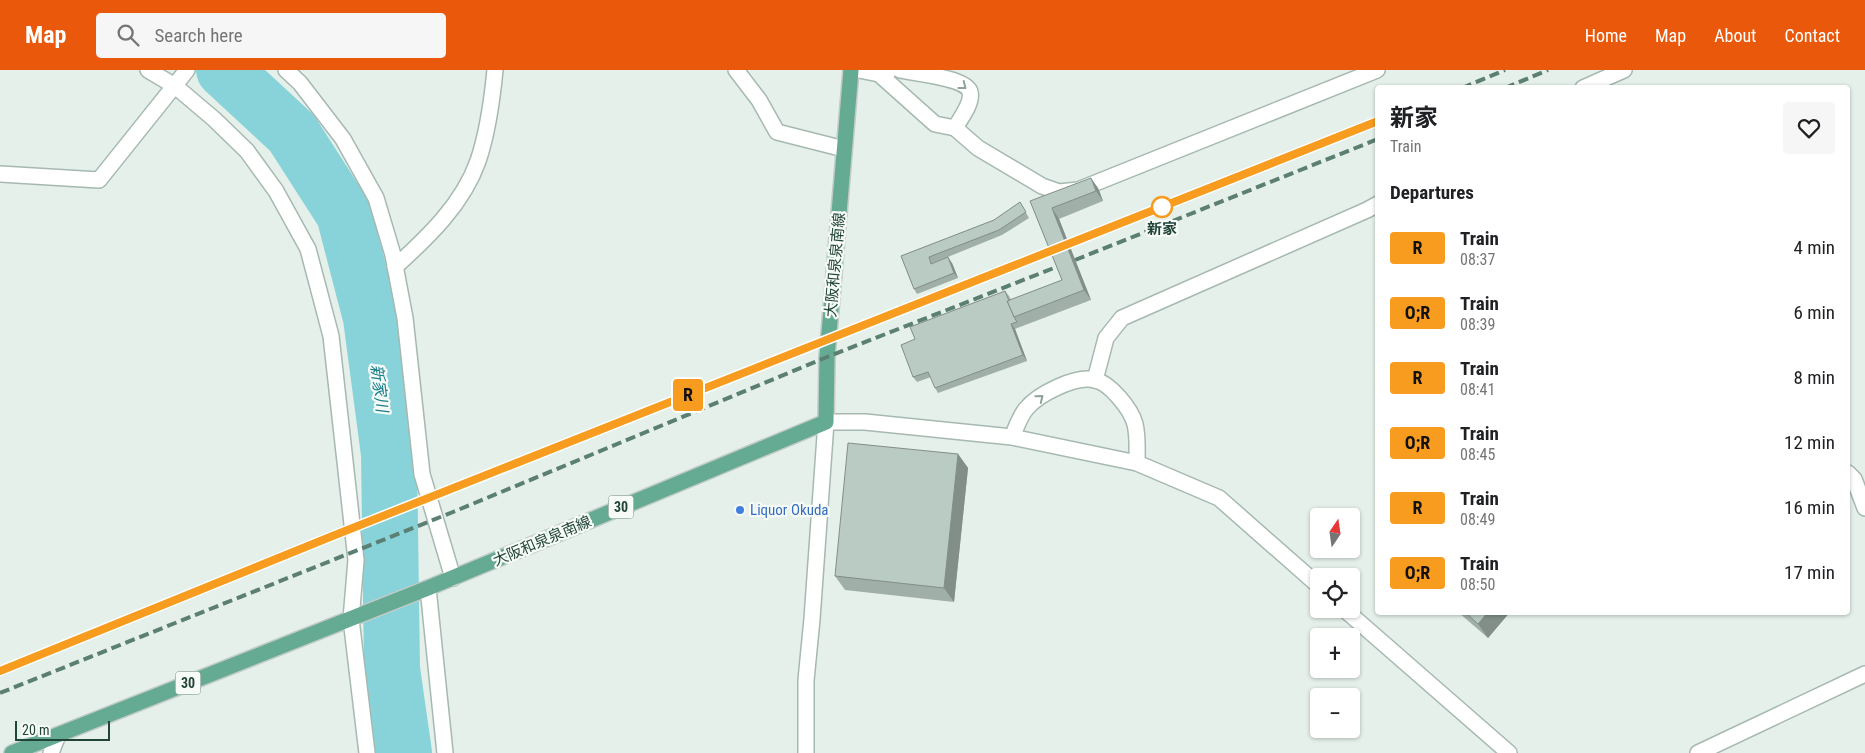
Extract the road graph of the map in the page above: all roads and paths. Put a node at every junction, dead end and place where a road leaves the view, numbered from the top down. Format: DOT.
graph roads {
  1 [pos="148,70"];
  2 [pos="286,70"];
  3 [pos="495,70"];
  4 [pos="736,70"];
  5 [pos="851,70"];
  6 [pos="859,70"];
  7 [pos="900,70"];
  8 [pos="1377,70"];
  9 [pos="1624,70"];
  10 [pos="887,72"];
  11 [pos="181,78"];
  12 [pos="1590,85"];
  13 [pos="955,128"];
  14 [pos="844,149"];
  15 [pos="0,174"];
  16 [pos="1375,206"];
  17 [pos="395,267"];
  18 [pos="1095,380"];
  19 [pos="826,422"];
  20 [pos="1012,437"];
  21 [pos="1137,463"];
  22 [pos="1850,475"];
  23 [pos="1865,508"];
  24 [pos="453,578"];
  25 [pos="1310,578"];
  26 [pos="422,591"];
  27 [pos="358,616"];
  28 [pos="1354,618"];
  29 [pos="1865,674"];
  30 [pos="58,735"];
  31 [pos="12,753"];
  32 [pos="51,753"];
  33 [pos="367,753"];
  34 [pos="445,753"];
  35 [pos="806,753"];
  36 [pos="1509,753"];
  37 [pos="1698,753"];
  1 -- 11 [label="street"];
  2 -- 17 [label="street"];
  3 -- 17 [label="street"];
  4 -- 14 [label="street"];
  5 -- 14 [label="main road, 大阪和泉泉南線"];
  6 -- 10 [label="street"];
  7 -- 13 [label="street, one-way"];
  8 -- 13 [label="street"];
  9 -- 12 [label="street"];
  10 -- 13 [label="street"];
  11 -- 15 [label="street"];
  11 -- 27 [label="street"];
  14 -- 19 [label="main road, 大阪和泉泉南線"];
  16 -- 18 [label="street"];
  17 -- 24 [label="street"];
  20 -- 18 [label="street, one-way"];
  18 -- 21 [label="street"];
  19 -- 20 [label="street"];
  19 -- 24 [label="main road, 大阪和泉泉南線 / 30"];
  19 -- 35 [label="street"];
  20 -- 21 [label="street"];
  21 -- 25 [label="street"];
  22 -- 23 [label="street"];
  24 -- 26 [label="main road, 大阪和泉泉南線 / 30"];
  26 -- 27 [label="main road, 大阪和泉泉南線 / 30"];
  26 -- 34 [label="street"];
  27 -- 30 [label="main road, 大阪和泉泉南線 / 30"];
  27 -- 33 [label="street"];
  28 -- 36 [label="street"];
  29 -- 37 [label="street"];
  30 -- 31 [label="main road, 大阪和泉泉南線 / 30"];
  30 -- 32 [label="street"];
}
